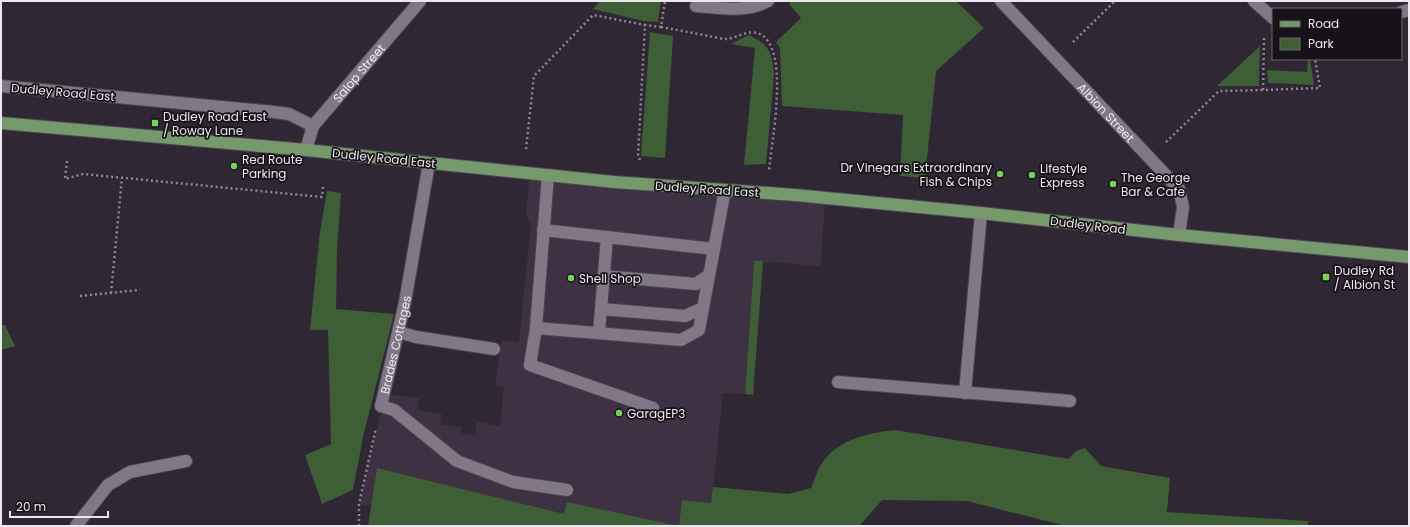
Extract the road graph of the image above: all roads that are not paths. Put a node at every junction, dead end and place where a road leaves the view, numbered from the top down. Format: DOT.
graph roads {
  1 [pos="420,1"];
  2 [pos="768,1"];
  3 [pos="1001,1"];
  4 [pos="1254,1"];
  5 [pos="696,6"];
  6 [pos="1272,17"];
  7 [pos="1,86"];
  8 [pos="1,123"];
  9 [pos="313,126"];
  10 [pos="306,150"];
  11 [pos="429,163"];
  12 [pos="548,175"];
  13 [pos="725,190"];
  14 [pos="767,193"];
  15 [pos="981,213"];
  16 [pos="543,230"];
  17 [pos="1179,235"];
  18 [pos="607,237"];
  19 [pos="714,249"];
  20 [pos="1409,257"];
  21 [pos="709,275"];
  22 [pos="603,276"];
  23 [pos="703,308"];
  24 [pos="601,309"];
  25 [pos="536,328"];
  26 [pos="398,332"];
  27 [pos="599,333"];
  28 [pos="494,349"];
  29 [pos="838,382"];
  30 [pos="965,393"];
  31 [pos="1070,401"];
  32 [pos="653,408"];
  33 [pos="186,461"];
  34 [pos="567,490"];
  35 [pos="76,526"];
  1 -- 9 [label="street, Salop Street"];
  2 -- 5 [label="street"];
  3 -- 17 [label="street, Albion Street"];
  4 -- 6 [label="street"];
  7 -- 9 [label="street, Dudley Road East"];
  8 -- 10 [label="main road, Dudley Road East"];
  9 -- 10 [label="street, Salop Street"];
  10 -- 11 [label="main road, Dudley Road East"];
  11 -- 12 [label="main road, Dudley Road East"];
  11 -- 26 [label="street, Brades Cottages"];
  12 -- 13 [label="main road, Dudley Road East"];
  12 -- 16 [label="street"];
  13 -- 14 [label="main road, Dudley Road East"];
  13 -- 19 [label="street"];
  14 -- 15 [label="main road, Dudley Road"];
  15 -- 17 [label="main road, Dudley Road"];
  15 -- 30 [label="street"];
  16 -- 18 [label="street"];
  16 -- 25 [label="street"];
  17 -- 20 [label="main road, Dudley Road"];
  18 -- 19 [label="street"];
  18 -- 22 [label="street"];
  19 -- 21 [label="street"];
  21 -- 22 [label="street"];
  21 -- 23 [label="street"];
  22 -- 24 [label="street"];
  23 -- 24 [label="street"];
  23 -- 27 [label="street"];
  24 -- 27 [label="street"];
  25 -- 27 [label="street"];
  25 -- 32 [label="street"];
  26 -- 28 [label="street"];
  26 -- 34 [label="street, Brades Cottages"];
  29 -- 30 [label="street"];
  30 -- 31 [label="street"];
  33 -- 35 [label="street"];
}
